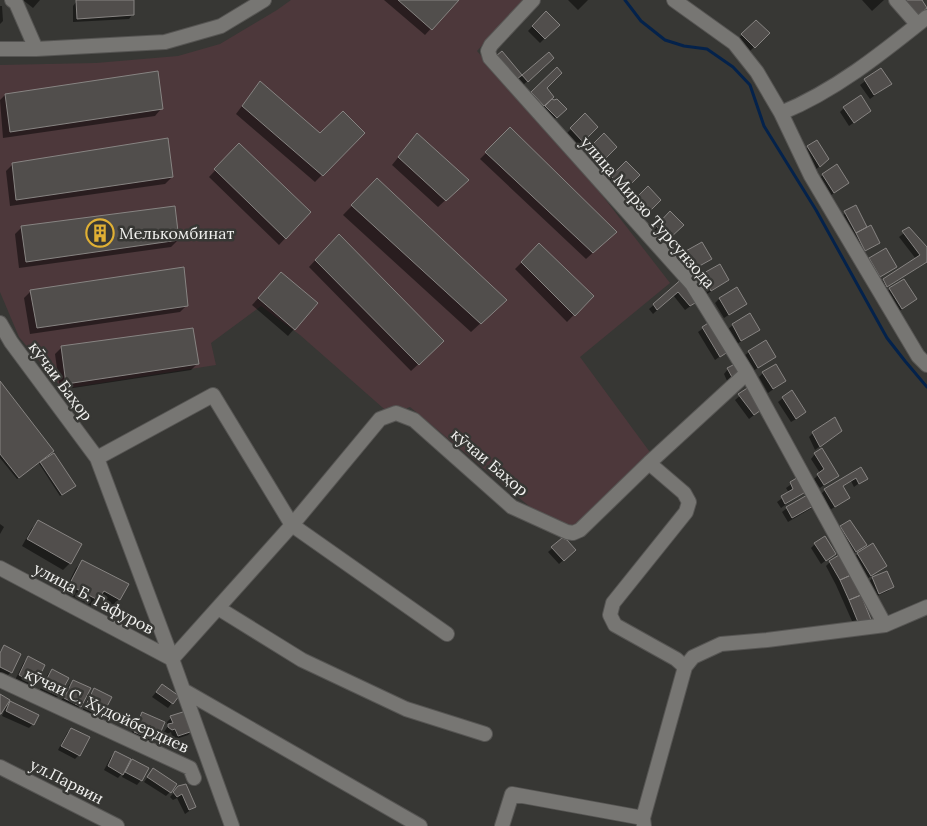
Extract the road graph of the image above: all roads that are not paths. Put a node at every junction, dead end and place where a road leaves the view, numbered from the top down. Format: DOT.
graph roads {
  1 [pos="12,0"];
  2 [pos="264,0"];
  3 [pos="533,0"];
  4 [pos="674,0"];
  5 [pos="896,0"];
  6 [pos="922,21"];
  7 [pos="0,49"];
  8 [pos="36,49"];
  9 [pos="781,113"];
  10 [pos="0,323"];
  11 [pos="927,365"];
  12 [pos="747,373"];
  13 [pos="97,458"];
  14 [pos="649,463"];
  15 [pos="292,525"];
  16 [pos="0,568"];
  17 [pos="218,608"];
  18 [pos="927,608"];
  19 [pos="885,625"];
  20 [pos="447,634"];
  21 [pos="172,659"];
  22 [pos="685,667"];
  23 [pos="0,680"];
  24 [pos="183,690"];
  25 [pos="485,734"];
  26 [pos="0,767"];
  27 [pos="194,778"];
  28 [pos="230,821"];
  29 [pos="644,822"];
  30 [pos="117,826"];
  31 [pos="242,826"];
  32 [pos="420,826"];
  33 [pos="502,826"];
  1 -- 8 [label="street"];
  2 -- 8 [label="street"];
  3 -- 12 [label="street, улица Мирзо Турсунзода"];
  4 -- 9 [label="street"];
  5 -- 6 [label="street"];
  6 -- 9 [label="street"];
  7 -- 8 [label="street"];
  9 -- 11 [label="street"];
  10 -- 13 [label="street, кӯчаи Баҳор"];
  12 -- 14 [label="street, кӯчаи Баҳор"];
  12 -- 19 [label="street, улица Мирзо Турсунзода"];
  13 -- 15 [label="street"];
  13 -- 21 [label="street, кӯчаи Баҳор"];
  14 -- 15 [label="street, кӯчаи Баҳор"];
  14 -- 22 [label="street"];
  15 -- 17 [label="street, кӯчаи Баҳор"];
  15 -- 20 [label="street"];
  16 -- 21 [label="street, улица Б. Гафуров"];
  17 -- 21 [label="street, кӯчаи Баҳор"];
  17 -- 25 [label="street"];
  18 -- 19 [label="street"];
  19 -- 22 [label="street"];
  21 -- 24 [label="street, кӯчаи Баҳор"];
  22 -- 29 [label="street"];
  23 -- 27 [label="street, кӯчаи С. Худойбердиев"];
  24 -- 28 [label="street, кӯчаи Баҳор"];
  24 -- 32 [label="street"];
  26 -- 30 [label="street, ул.Парвин"];
  28 -- 31 [label="street, кӯчаи Баҳор"];
  29 -- 33 [label="street"];
}
